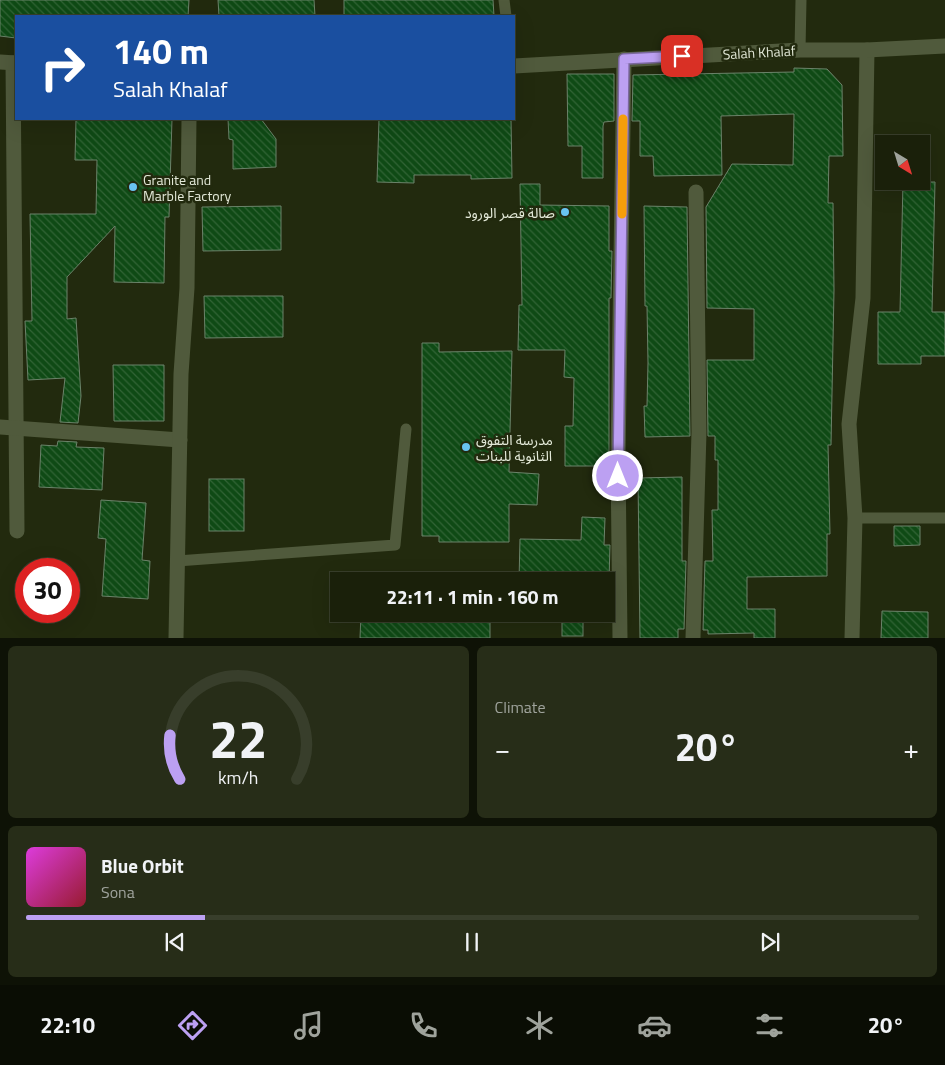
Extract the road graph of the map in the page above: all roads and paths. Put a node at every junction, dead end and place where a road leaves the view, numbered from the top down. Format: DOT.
graph roads {
  1 [pos="504,0"];
  2 [pos="800,0"];
  3 [pos="506,15"];
  4 [pos="945,46"];
  5 [pos="800,50"];
  6 [pos="867,50"];
  7 [pos="624,59"];
  8 [pos="10,63"];
  9 [pos="515,66"];
  10 [pos="189,120"];
  11 [pos="696,192"];
  12 [pos="0,427"];
  13 [pos="17,428"];
  14 [pos="406,430"];
  15 [pos="180,440"];
  16 [pos="855,518"];
  17 [pos="945,518"];
  18 [pos="17,531"];
  19 [pos="177,561"];
  20 [pos="176,638"];
  21 [pos="620,638"];
  22 [pos="694,638"];
  23 [pos="852,638"];
  1 -- 3 [label="lane"];
  2 -- 5 [label="lane"];
  4 -- 6 [label="street, Salah Khalaf"];
  5 -- 6 [label="street, Salah Khalaf"];
  5 -- 7 [label="street, Salah Khalaf"];
  6 -- 16 [label="street"];
  7 -- 9 [label="street, Salah Khalaf"];
  7 -- 21 [label="street"];
  8 -- 13 [label="street"];
  10 -- 15 [label="street"];
  11 -- 22 [label="street"];
  12 -- 13 [label="street"];
  13 -- 15 [label="street"];
  13 -- 18 [label="street"];
  14 -- 19 [label="lane"];
  15 -- 19 [label="street"];
  16 -- 17 [label="lane"];
  16 -- 23 [label="street"];
  19 -- 20 [label="street"];
}
